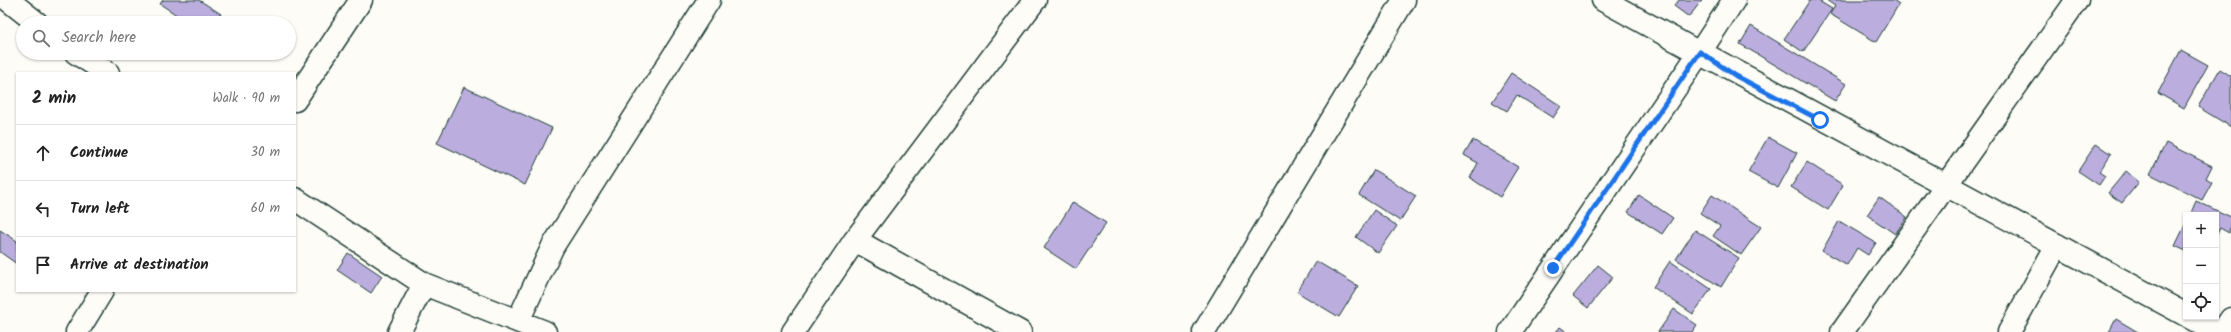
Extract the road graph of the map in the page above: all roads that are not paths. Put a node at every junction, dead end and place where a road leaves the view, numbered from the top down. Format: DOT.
graph roads {
  1 [pos="8,0"];
  2 [pos="361,0"];
  3 [pos="709,0"];
  4 [pos="1035,0"];
  5 [pos="1404,0"];
  6 [pos="1603,0"];
  7 [pos="1734,0"];
  8 [pos="2077,0"];
  9 [pos="28,16"];
  10 [pos="1700,52"];
  11 [pos="87,60"];
  12 [pos="106,72"];
  13 [pos="296,98"];
  14 [pos="1946,185"];
  15 [pos="296,199"];
  16 [pos="855,240"];
  17 [pos="2057,245"];
  18 [pos="424,284"];
  19 [pos="101,292"];
  20 [pos="2183,313"];
  21 [pos="2231,319"];
  22 [pos="2195,320"];
  23 [pos="518,321"];
  24 [pos="77,332"];
  25 [pos="399,332"];
  26 [pos="545,332"];
  27 [pos="793,332"];
  28 [pos="1020,332"];
  29 [pos="1204,332"];
  30 [pos="1510,332"];
  31 [pos="1842,332"];
  32 [pos="2008,332"];
  33 [pos="2217,332"];
  34 [pos="2222,332"];
  1 -- 9 [label="street"];
  2 -- 13 [label="street"];
  3 -- 23 [label="street"];
  4 -- 16 [label="street"];
  5 -- 29 [label="street"];
  6 -- 10 [label="street"];
  7 -- 10 [label="street"];
  8 -- 14 [label="street"];
  10 -- 14 [label="street"];
  10 -- 30 [label="street"];
  11 -- 12 [label="street"];
  14 -- 17 [label="street"];
  14 -- 31 [label="street"];
  15 -- 18 [label="street"];
  16 -- 27 [label="street"];
  16 -- 28 [label="street"];
  17 -- 20 [label="street"];
  17 -- 32 [label="street"];
  18 -- 23 [label="street"];
  18 -- 25 [label="street"];
  19 -- 24 [label="street"];
  21 -- 34 [label="street"];
  22 -- 33 [label="street"];
  23 -- 26 [label="street"];
}
